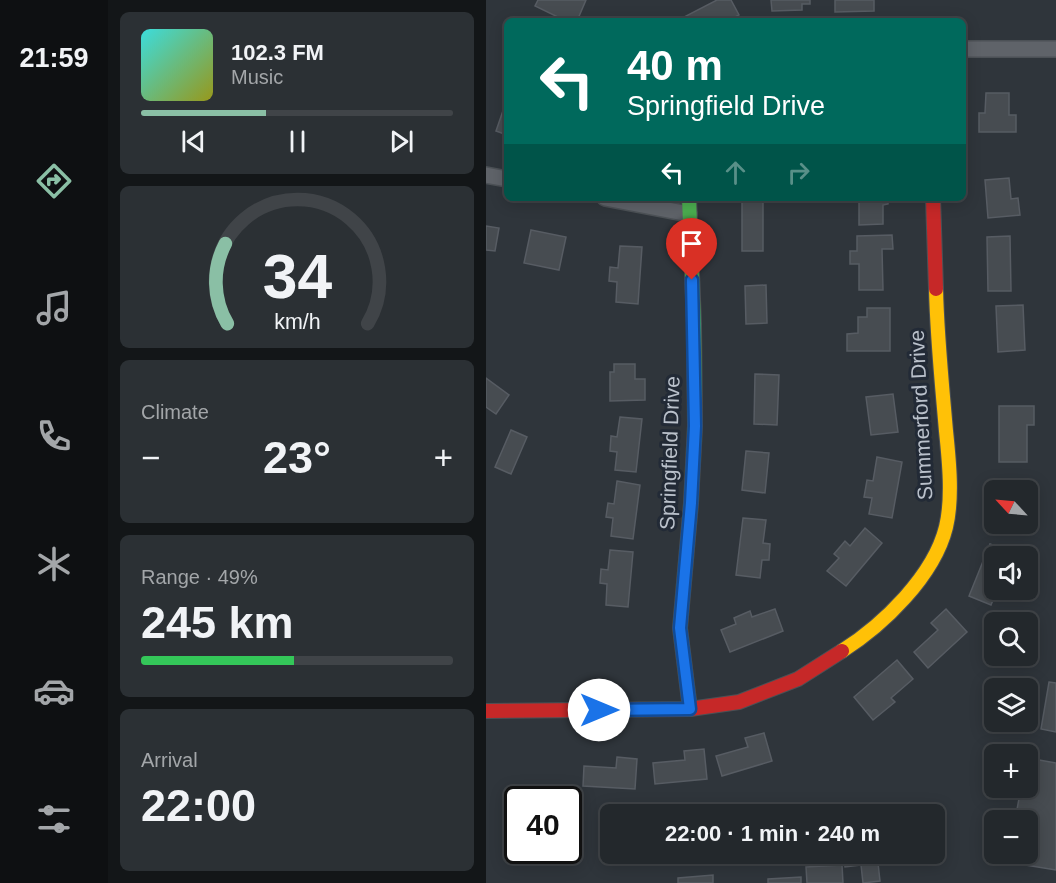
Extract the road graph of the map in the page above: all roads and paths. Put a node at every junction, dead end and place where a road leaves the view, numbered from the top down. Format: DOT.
graph roads {
  1 [pos="966,49"];
  2 [pos="1056,49"];
  3 [pos="486,175"];
  4 [pos="504,178"];
  5 [pos="621,201"];
  6 [pos="689,201"];
  7 [pos="933,201"];
  8 [pos="689,214"];
  9 [pos="690,709"];
  10 [pos="486,711"];
  1 -- 2 [label="street"];
  3 -- 4 [label="street"];
  5 -- 8 [label="street"];
  6 -- 8 [label="street, Springfield Drive"];
  7 -- 9 [label="street, Summerford Drive"];
  8 -- 9 [label="street, Springfield Drive"];
  9 -- 10 [label="street, Summerford Drive"];
}
